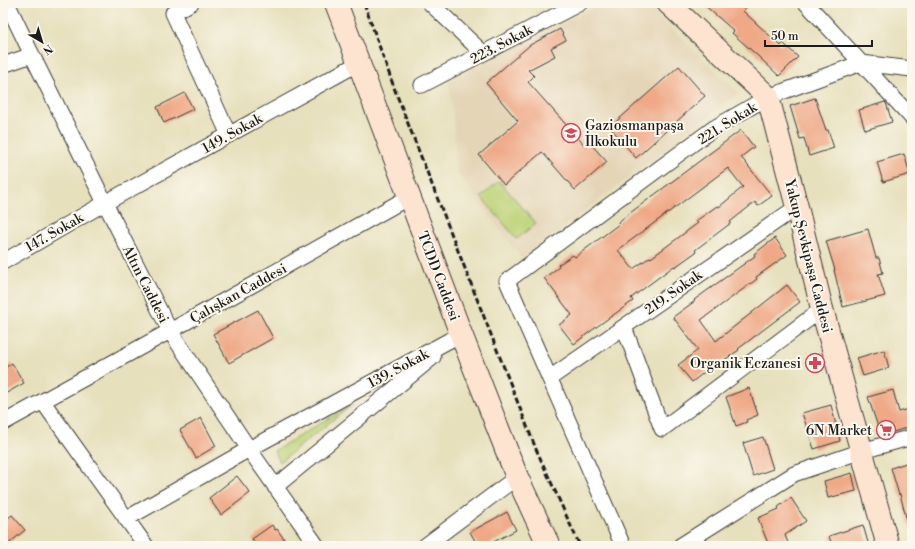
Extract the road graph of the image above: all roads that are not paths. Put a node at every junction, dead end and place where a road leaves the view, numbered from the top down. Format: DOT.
graph roads {
  1 [pos="7,3"];
  2 [pos="191,3"];
  3 [pos="336,3"];
  4 [pos="430,3"];
  5 [pos="668,3"];
  6 [pos="806,3"];
  7 [pos="570,5"];
  8 [pos="170,8"];
  9 [pos="483,54"];
  10 [pos="32,55"];
  11 [pos="359,63"];
  12 [pos="861,63"];
  13 [pos="3,66"];
  14 [pos="912,69"];
  15 [pos="422,85"];
  16 [pos="768,97"];
  17 [pos="912,118"];
  18 [pos="229,134"];
  19 [pos="409,197"];
  20 [pos="105,203"];
  21 [pos="797,207"];
  22 [pos="3,262"];
  23 [pos="822,309"];
  24 [pos="624,327"];
  25 [pos="170,331"];
  26 [pos="460,334"];
  27 [pos="550,378"];
  28 [pos="43,402"];
  29 [pos="3,423"];
  30 [pos="912,438"];
  31 [pos="249,449"];
  32 [pos="862,451"];
  33 [pos="517,477"];
  34 [pos="275,486"];
  35 [pos="126,519"];
  36 [pos="146,546"];
  37 [pos="317,546"];
  38 [pos="425,546"];
  39 [pos="549,546"];
  40 [pos="624,546"];
  41 [pos="680,546"];
  42 [pos="888,546"];
  1 -- 10 [label="street, Altın Caddesi"];
  2 -- 8 [label="street"];
  3 -- 11 [label="main road, TCDD Caddesi"];
  4 -- 9 [label="street"];
  5 -- 16 [label="main road"];
  6 -- 12 [label="street"];
  7 -- 9 [label="street, 223. Sokak"];
  8 -- 18 [label="street"];
  9 -- 15 [label="street, 223. Sokak"];
  10 -- 13 [label="street"];
  10 -- 20 [label="street, Altın Caddesi"];
  11 -- 18 [label="street, 149. Sokak"];
  11 -- 19 [label="main road, TCDD Caddesi"];
  12 -- 14 [label="street, 221. Sokak"];
  12 -- 16 [label="street, 221. Sokak"];
  12 -- 17 [label="street"];
  16 -- 21 [label="main road, Yakup Şevkipaşa Caddesi"];
  16 -- 27 [label="street, 221. Sokak"];
  18 -- 20 [label="street, 149. Sokak"];
  19 -- 25 [label="street, Çalışkan Caddesi"];
  19 -- 26 [label="main road, TCDD Caddesi"];
  20 -- 22 [label="street, 147. Sokak"];
  20 -- 25 [label="street, Altın Caddesi"];
  21 -- 23 [label="main road, Yakup Şevkipaşa Caddesi"];
  21 -- 24 [label="street, 219. Sokak"];
  23 -- 24 [label="street"];
  23 -- 32 [label="main road, Yakup Şevkipaşa Caddesi"];
  24 -- 27 [label="street, 219. Sokak"];
  25 -- 28 [label="street, Çalışkan Caddesi"];
  25 -- 31 [label="street, Altın Caddesi"];
  26 -- 31 [label="street, 139. Sokak"];
  26 -- 33 [label="main road, TCDD Caddesi"];
  26 -- 34 [label="street, 139. Sokak"];
  27 -- 40 [label="street"];
  28 -- 29 [label="street, Çalışkan Caddesi"];
  28 -- 35 [label="street"];
  30 -- 32 [label="street"];
  31 -- 34 [label="street, Altın Caddesi"];
  31 -- 35 [label="street, 139. Sokak"];
  32 -- 41 [label="street"];
  32 -- 42 [label="main road, Yakup Şevkipaşa Caddesi"];
  33 -- 38 [label="street"];
  33 -- 39 [label="main road, TCDD Caddesi"];
  34 -- 37 [label="street, Altın Caddesi"];
  35 -- 36 [label="street"];
}
